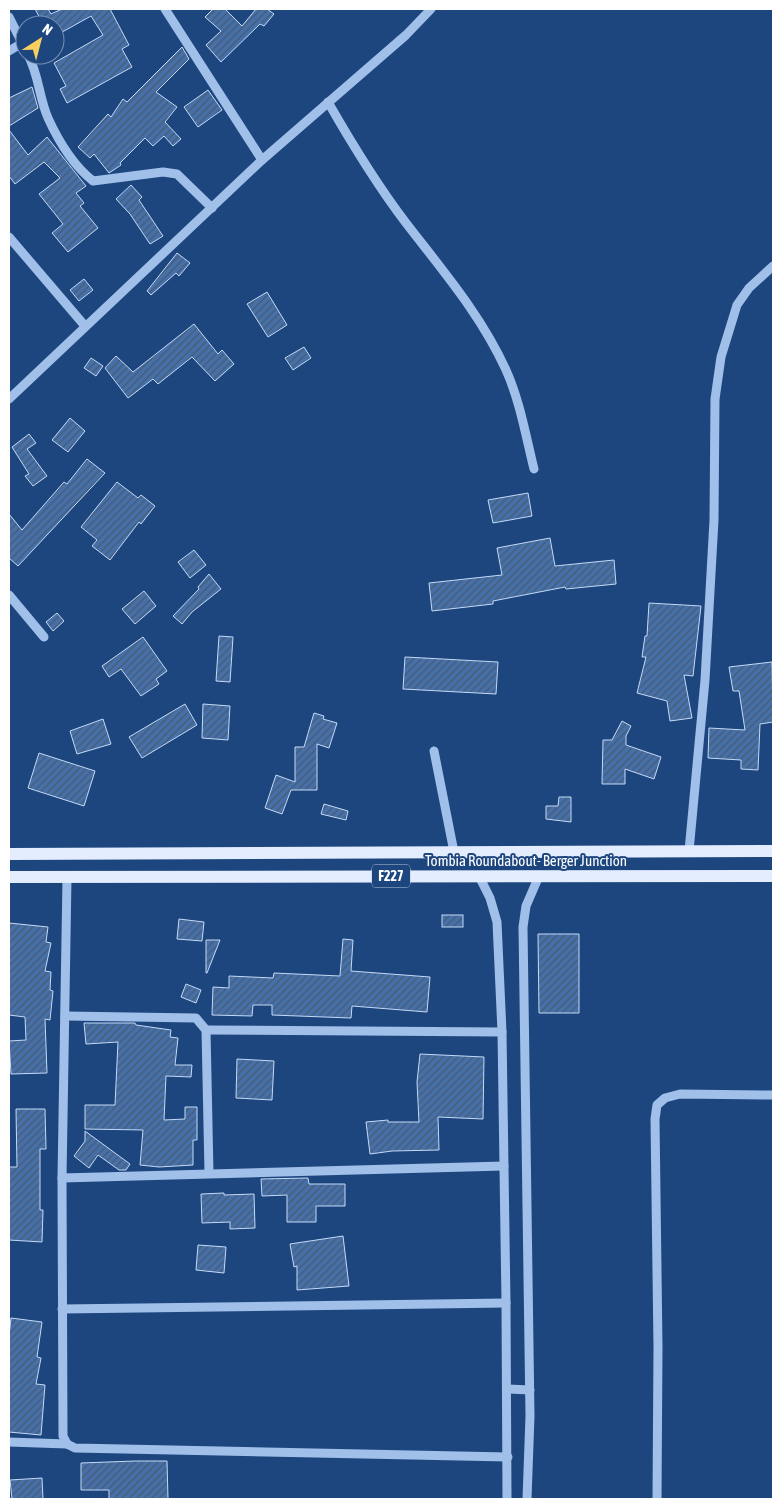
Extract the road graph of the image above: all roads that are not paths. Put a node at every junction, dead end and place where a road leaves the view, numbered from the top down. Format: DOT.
graph roads {
  1 [pos="165,9"];
  2 [pos="432,9"];
  3 [pos="9,17"];
  4 [pos="15,29"];
  5 [pos="33,65"];
  6 [pos="328,102"];
  7 [pos="262,160"];
  8 [pos="212,208"];
  9 [pos="9,237"];
  10 [pos="773,266"];
  11 [pos="85,326"];
  12 [pos="9,399"];
  13 [pos="534,469"];
  14 [pos="9,595"];
  15 [pos="44,637"];
  16 [pos="434,751"];
  17 [pos="689,851"];
  18 [pos="773,851"];
  19 [pos="454,852"];
  20 [pos="9,854"];
  21 [pos="479,876"];
  22 [pos="539,876"];
  23 [pos="773,876"];
  24 [pos="9,877"];
  25 [pos="67,878"];
  26 [pos="65,1016"];
  27 [pos="206,1030"];
  28 [pos="502,1032"];
  29 [pos="773,1095"];
  30 [pos="504,1166"];
  31 [pos="209,1173"];
  32 [pos="62,1178"];
  33 [pos="506,1303"];
  34 [pos="62,1309"];
  35 [pos="507,1389"];
  36 [pos="530,1390"];
  37 [pos="9,1442"];
  38 [pos="67,1444"];
  39 [pos="508,1457"];
  40 [pos="507,1499"];
  41 [pos="528,1499"];
  42 [pos="658,1499"];
  1 -- 7 [label="street"];
  2 -- 6 [label="street"];
  3 -- 4 [label="street"];
  5 -- 8 [label="street"];
  6 -- 7 [label="street"];
  6 -- 13 [label="street"];
  7 -- 8 [label="street"];
  8 -- 11 [label="street"];
  9 -- 11 [label="street"];
  10 -- 17 [label="street"];
  11 -- 12 [label="street"];
  14 -- 15 [label="street"];
  16 -- 19 [label="street"];
  17 -- 18 [label="main road, Tombia Roundabout- Berger Junction / F227"];
  17 -- 19 [label="main road, Tombia Roundabout- Berger Junction / F227"];
  19 -- 20 [label="main road, Tombia Roundabout- Berger Junction / F227"];
  21 -- 22 [label="main road, Tombia Roundabout- Berger Junction / F227"];
  21 -- 25 [label="main road, Tombia Roundabout- Berger Junction / F227"];
  21 -- 28 [label="street"];
  22 -- 23 [label="main road, Tombia Roundabout- Berger Junction / F227"];
  22 -- 36 [label="street"];
  24 -- 25 [label="main road, Tombia Roundabout- Berger Junction / F227"];
  25 -- 26 [label="street"];
  26 -- 27 [label="street"];
  26 -- 32 [label="street"];
  27 -- 28 [label="street"];
  27 -- 31 [label="street"];
  28 -- 30 [label="street"];
  29 -- 42 [label="street"];
  30 -- 31 [label="street"];
  30 -- 33 [label="street"];
  31 -- 32 [label="street"];
  32 -- 34 [label="street"];
  33 -- 34 [label="street"];
  33 -- 35 [label="street"];
  34 -- 38 [label="street"];
  35 -- 36 [label="street"];
  35 -- 39 [label="street"];
  36 -- 41 [label="street"];
  37 -- 38 [label="street"];
  38 -- 39 [label="street"];
  39 -- 40 [label="street"];
}
